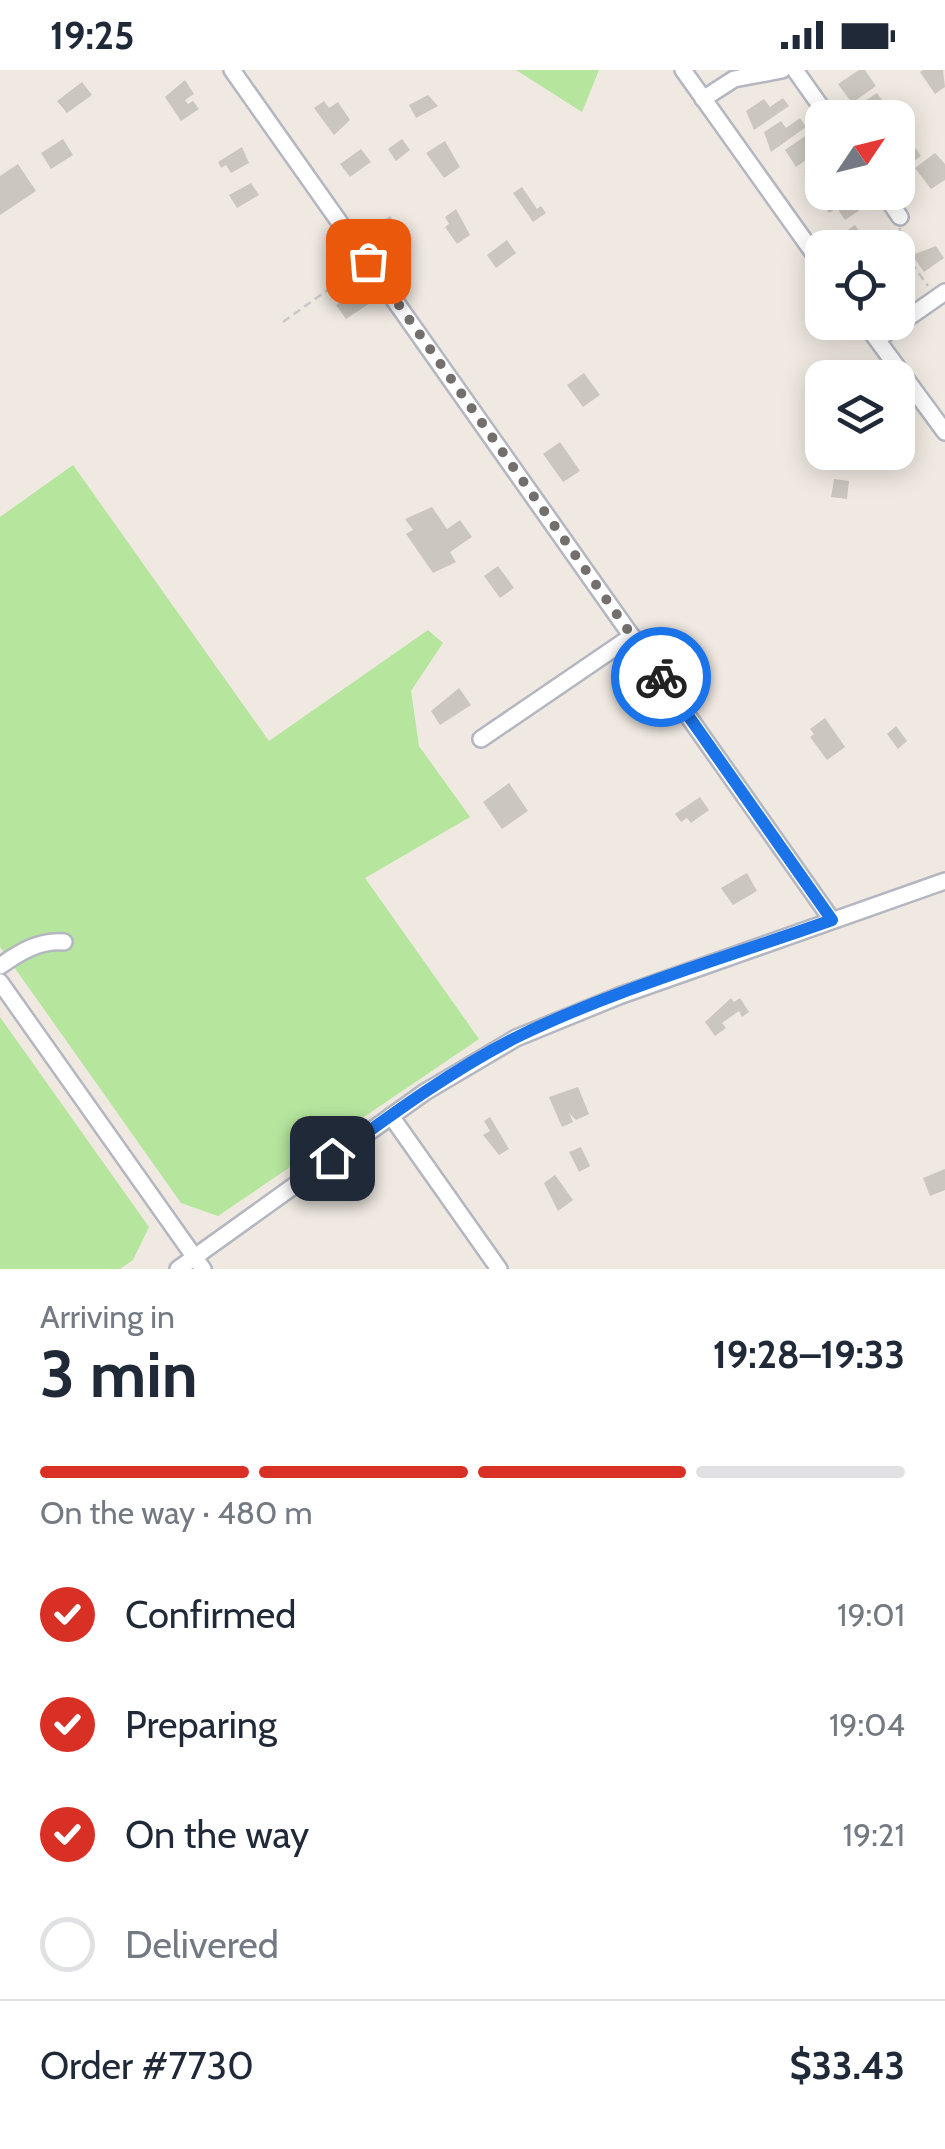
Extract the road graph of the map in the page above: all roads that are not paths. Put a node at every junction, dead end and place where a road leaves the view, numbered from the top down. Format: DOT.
graph roads {
  1 [pos="232,70"];
  2 [pos="683,70"];
  3 [pos="782,70"];
  4 [pos="795,70"];
  5 [pos="703,99"];
  6 [pos="816,100"];
  7 [pos="895,210"];
  8 [pos="900,217"];
  9 [pos="805,241"];
  10 [pos="940,295"];
  11 [pos="915,313"];
  12 [pos="880,340"];
  13 [pos="945,432"];
  14 [pos="632,636"];
  15 [pos="482,739"];
  16 [pos="945,881"];
  17 [pos="832,920"];
  18 [pos="64,942"];
  19 [pos="0,966"];
  20 [pos="0,982"];
  21 [pos="391,1116"];
  22 [pos="199,1263"];
  23 [pos="178,1269"];
  24 [pos="499,1269"];
  1 -- 14 [label="street"];
  2 -- 5 [label="street"];
  3 -- 5 [label="street"];
  4 -- 6 [label="street"];
  5 -- 9 [label="street"];
  7 -- 8 [label="street"];
  10 -- 11 [label="street"];
  12 -- 13 [label="street"];
  14 -- 15 [label="street"];
  14 -- 17 [label="street"];
  16 -- 17 [label="street"];
  17 -- 21 [label="street"];
  18 -- 19 [label="street"];
  20 -- 22 [label="street"];
  21 -- 22 [label="street"];
  21 -- 24 [label="street"];
  22 -- 23 [label="street"];
}
